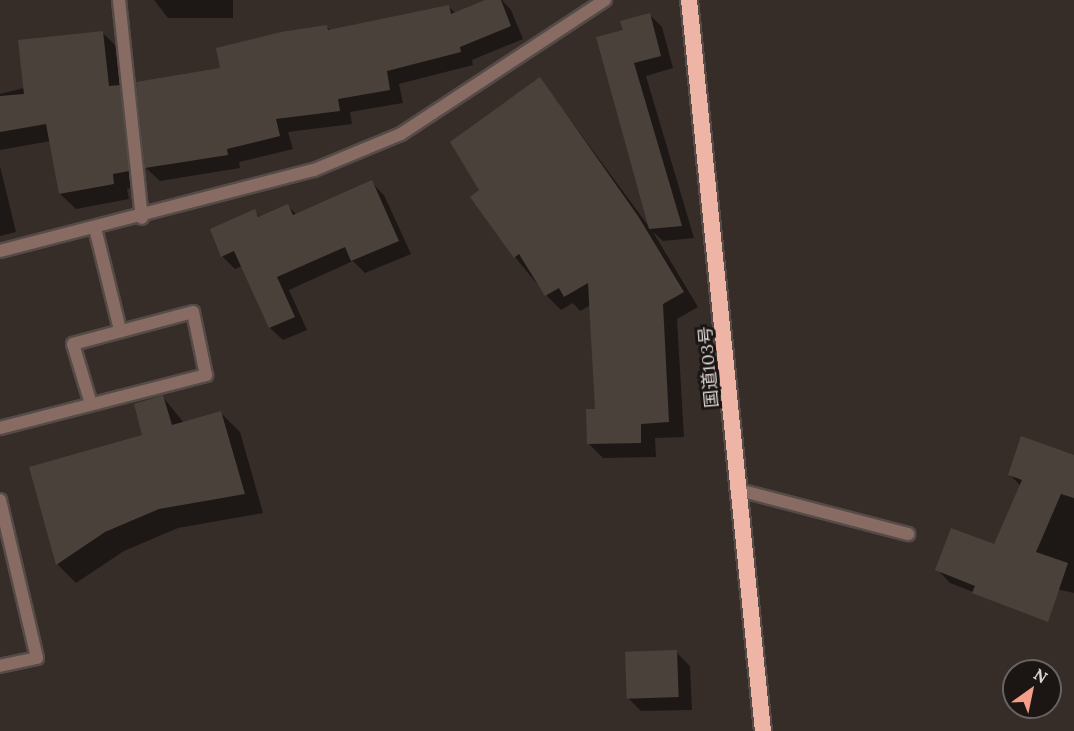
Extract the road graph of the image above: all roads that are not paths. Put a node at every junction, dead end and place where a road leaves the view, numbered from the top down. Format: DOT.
graph roads {
  1 [pos="119,0"];
  2 [pos="605,0"];
  3 [pos="689,0"];
  4 [pos="142,218"];
  5 [pos="95,228"];
  6 [pos="0,251"];
  7 [pos="120,330"];
  8 [pos="91,404"];
  9 [pos="0,428"];
  10 [pos="739,490"];
  11 [pos="0,500"];
  12 [pos="908,534"];
  13 [pos="0,666"];
  14 [pos="763,731"];
  1 -- 4 [label="street"];
  2 -- 4 [label="street"];
  3 -- 10 [label="highway, 国道103号"];
  4 -- 5 [label="street"];
  5 -- 6 [label="street"];
  5 -- 7 [label="street"];
  7 -- 8 [label="street"];
  7 -- 8 [label="street"];
  8 -- 9 [label="street"];
  10 -- 12 [label="street"];
  10 -- 14 [label="highway, 国道103号"];
  11 -- 13 [label="street"];
}
